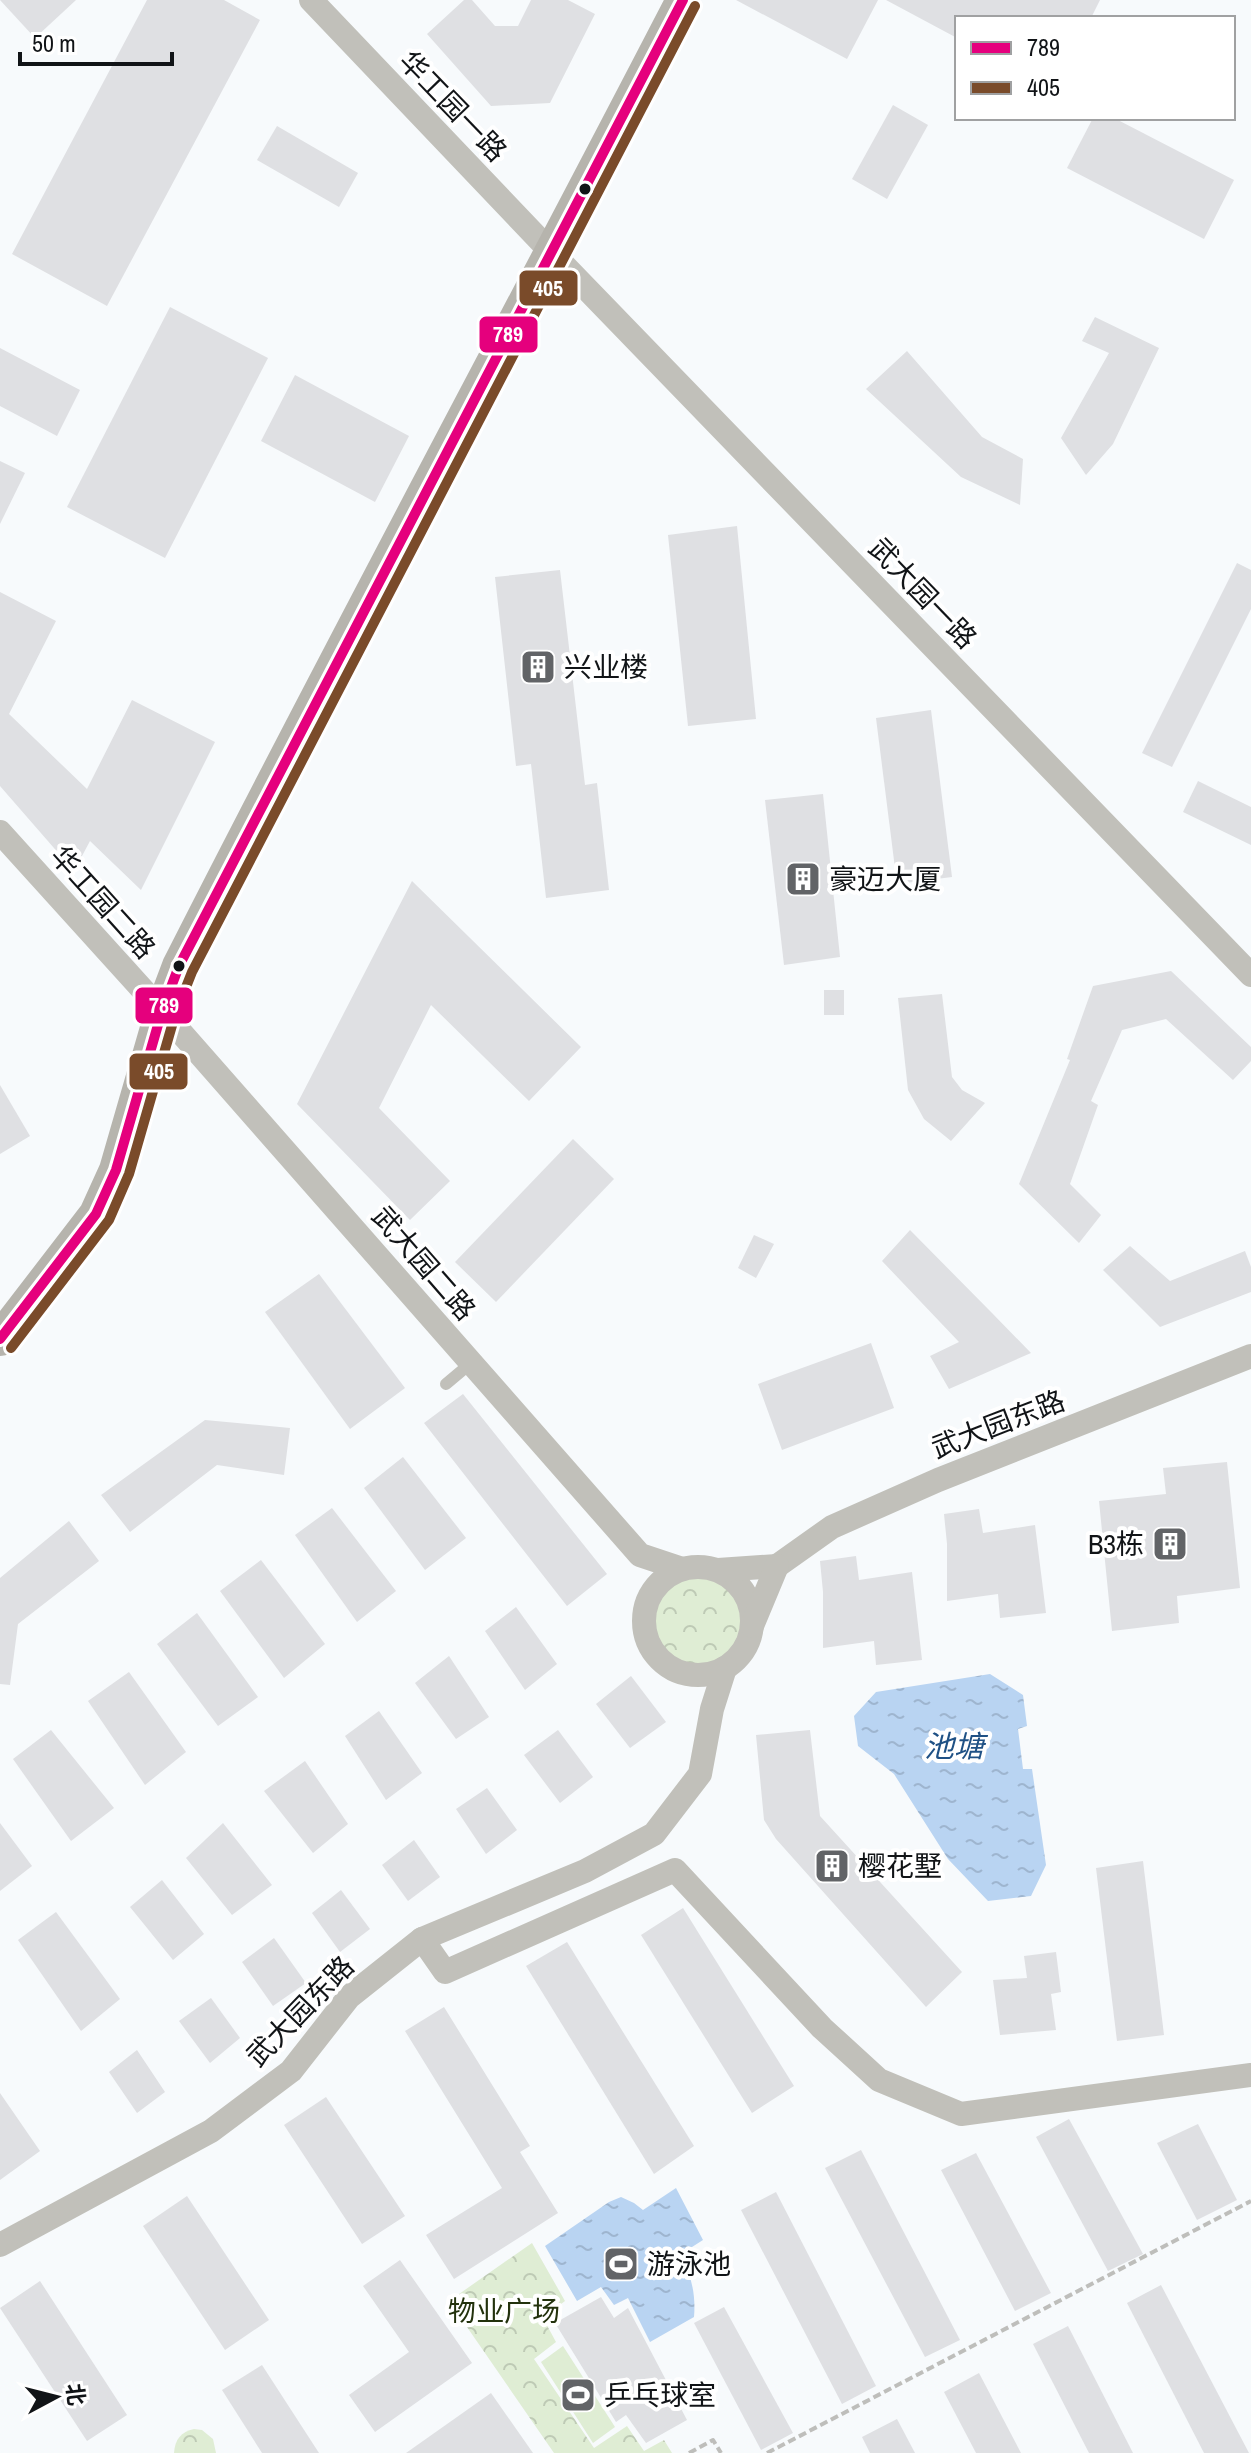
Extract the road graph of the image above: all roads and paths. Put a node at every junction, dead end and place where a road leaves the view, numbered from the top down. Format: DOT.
graph roads {
  1 [pos="311,0"];
  2 [pos="683,0"];
  3 [pos="552,253"];
  4 [pos="0,832"];
  5 [pos="1251,975"];
  6 [pos="162,1011"];
  7 [pos="0,1339"];
  8 [pos="1251,1356"];
  9 [pos="471,1363"];
  10 [pos="446,1384"];
  11 [pos="640,1555"];
  12 [pos="777,1566"];
  13 [pos="682,1569"];
  14 [pos="718,1570"];
  15 [pos="646,1607"];
  16 [pos="752,1626"];
  17 [pos="725,1668"];
  18 [pos="673,1670"];
  19 [pos="712,1709"];
  20 [pos="422,1939"];
  21 [pos="1251,2075"];
  22 [pos="1251,2201"];
  23 [pos="0,2245"];
  24 [pos="689,2453"];
  25 [pos="721,2453"];
  26 [pos="767,2453"];
  1 -- 3 [label="street, 华工园一路"];
  2 -- 3 [label="street"];
  3 -- 5 [label="street, 武大园一路"];
  3 -- 6 [label="street"];
  4 -- 6 [label="street, 华工园二路"];
  6 -- 7 [label="street"];
  6 -- 9 [label="street, 武大园二路"];
  8 -- 12 [label="street, 武大园东路"];
  9 -- 10 [label="lane"];
  9 -- 11 [label="street, 武大园二路"];
  11 -- 13 [label="street"];
  11 -- 15 [label="street"];
  12 -- 14 [label="street"];
  12 -- 16 [label="street"];
  13 -- 14 [label="street"];
  13 -- 15 [label="street"];
  14 -- 16 [label="street"];
  15 -- 18 [label="street"];
  16 -- 17 [label="street"];
  17 -- 18 [label="street"];
  17 -- 19 [label="street, 武大园东路"];
  18 -- 19 [label="street"];
  19 -- 20 [label="street, 武大园东路"];
  20 -- 21 [label="street"];
  20 -- 23 [label="street, 武大园东路"];
  22 -- 26 [label="path"];
  24 -- 25 [label="path"];
}
